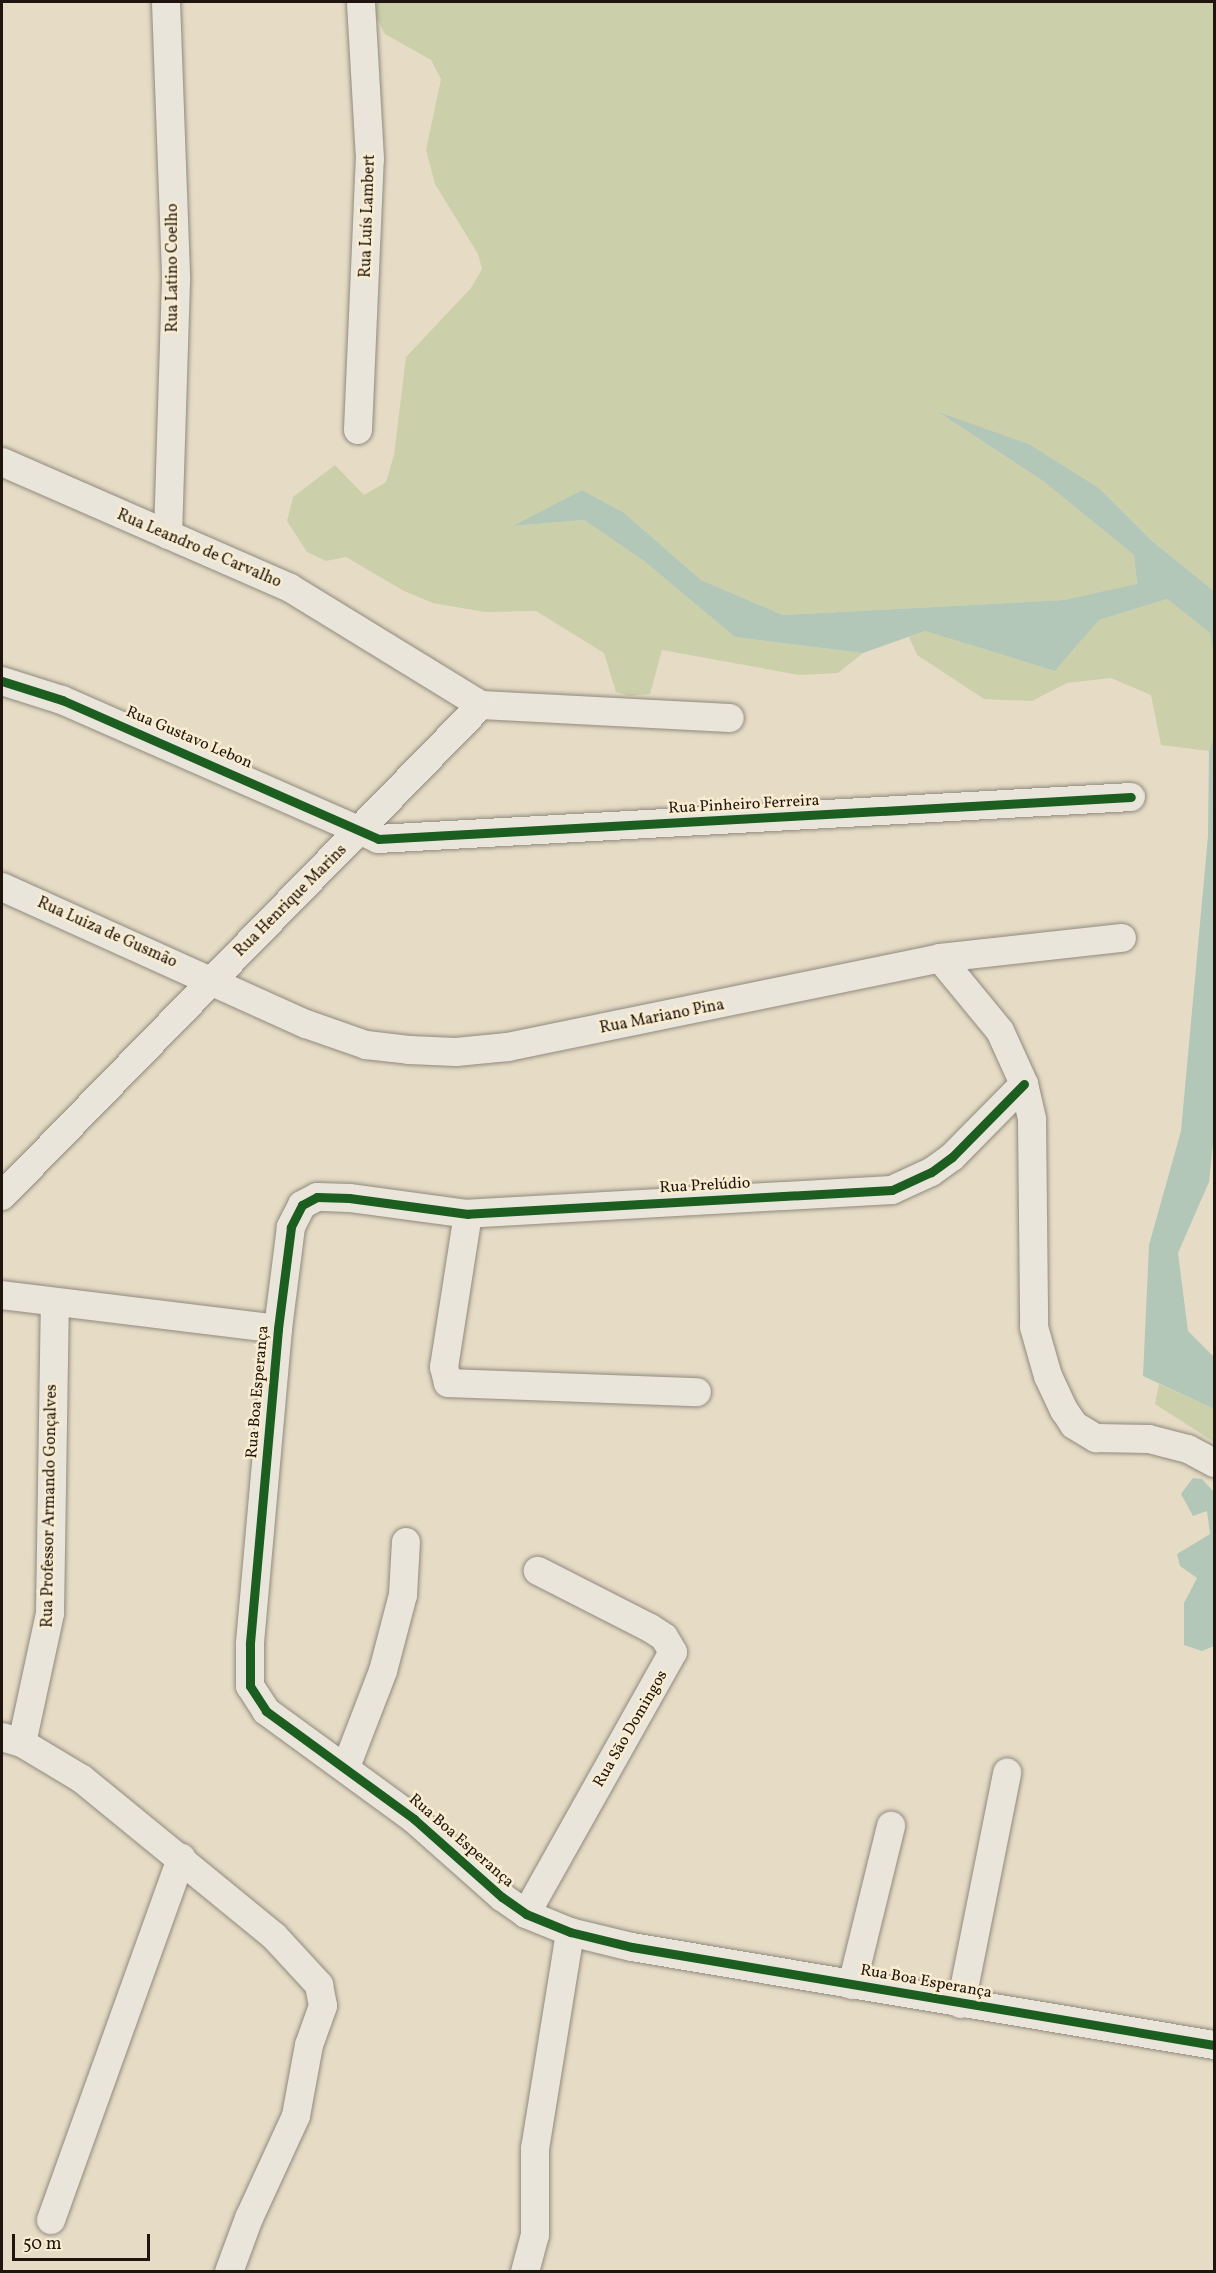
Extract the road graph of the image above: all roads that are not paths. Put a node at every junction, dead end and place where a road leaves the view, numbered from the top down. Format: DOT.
graph roads {
  1 [pos="166,2"];
  2 [pos="360,2"];
  3 [pos="358,430"];
  4 [pos="2,462"];
  5 [pos="168,535"];
  6 [pos="2,681"];
  7 [pos="482,705"];
  8 [pos="730,718"];
  9 [pos="1131,797"];
  10 [pos="360,832"];
  11 [pos="2,887"];
  12 [pos="1122,938"];
  13 [pos="940,958"];
  14 [pos="212,980"];
  15 [pos="1024,1084"];
  16 [pos="2,1196"];
  17 [pos="349,1198"];
  18 [pos="468,1214"];
  19 [pos="2,1295"];
  20 [pos="55,1302"];
  21 [pos="279,1329"];
  22 [pos="697,1392"];
  23 [pos="1215,1463"];
  24 [pos="406,1542"];
  25 [pos="538,1571"];
  26 [pos="12,1740"];
  27 [pos="346,1767"];
  28 [pos="1007,1773"];
  29 [pos="891,1826"];
  30 [pos="181,1858"];
  31 [pos="526,1914"];
  32 [pos="570,1932"];
  33 [pos="852,1985"];
  34 [pos="961,2004"];
  35 [pos="1215,2045"];
  36 [pos="51,2220"];
  37 [pos="229,2271"];
  38 [pos="525,2271"];
  1 -- 5 [label="street, Rua Latino Coelho"];
  2 -- 3 [label="street, Rua Luís Lambert"];
  4 -- 5 [label="street, Rua Leandro de Carvalho"];
  5 -- 7 [label="street, Rua Leandro de Carvalho"];
  6 -- 10 [label="street, Rua Gustavo Lebon"];
  7 -- 8 [label="street"];
  7 -- 10 [label="street, Rua Henrique Marins"];
  9 -- 10 [label="street, Rua Pinheiro Ferreira"];
  10 -- 14 [label="street, Rua Henrique Marins"];
  11 -- 14 [label="street, Rua Luiza de Gusmão"];
  12 -- 13 [label="street, Rua Mariano Pina"];
  13 -- 14 [label="street, Rua Mariano Pina"];
  13 -- 15 [label="street"];
  14 -- 16 [label="street, Rua Henrique Marins"];
  15 -- 18 [label="street, Rua Prelúdio"];
  15 -- 23 [label="street"];
  17 -- 18 [label="street, Rua Prelúdio"];
  17 -- 21 [label="street, Rua Boa Esperança"];
  18 -- 22 [label="street"];
  19 -- 20 [label="street, Rua Boa Esperança"];
  20 -- 21 [label="street, Rua Boa Esperança"];
  20 -- 26 [label="street, Rua Professor Armando Gonçalves"];
  21 -- 27 [label="street, Rua Boa Esperança"];
  24 -- 27 [label="street"];
  25 -- 31 [label="street, Rua São Domingos"];
  26 -- 30 [label="street"];
  27 -- 31 [label="street, Rua Boa Esperança"];
  28 -- 34 [label="street"];
  29 -- 33 [label="street"];
  30 -- 36 [label="street"];
  30 -- 37 [label="street"];
  31 -- 32 [label="street, Rua Boa Esperança"];
  32 -- 33 [label="street, Rua Boa Esperança"];
  32 -- 38 [label="street"];
  33 -- 34 [label="street, Rua Boa Esperança"];
  34 -- 35 [label="street, Rua Boa Esperança"];
}
